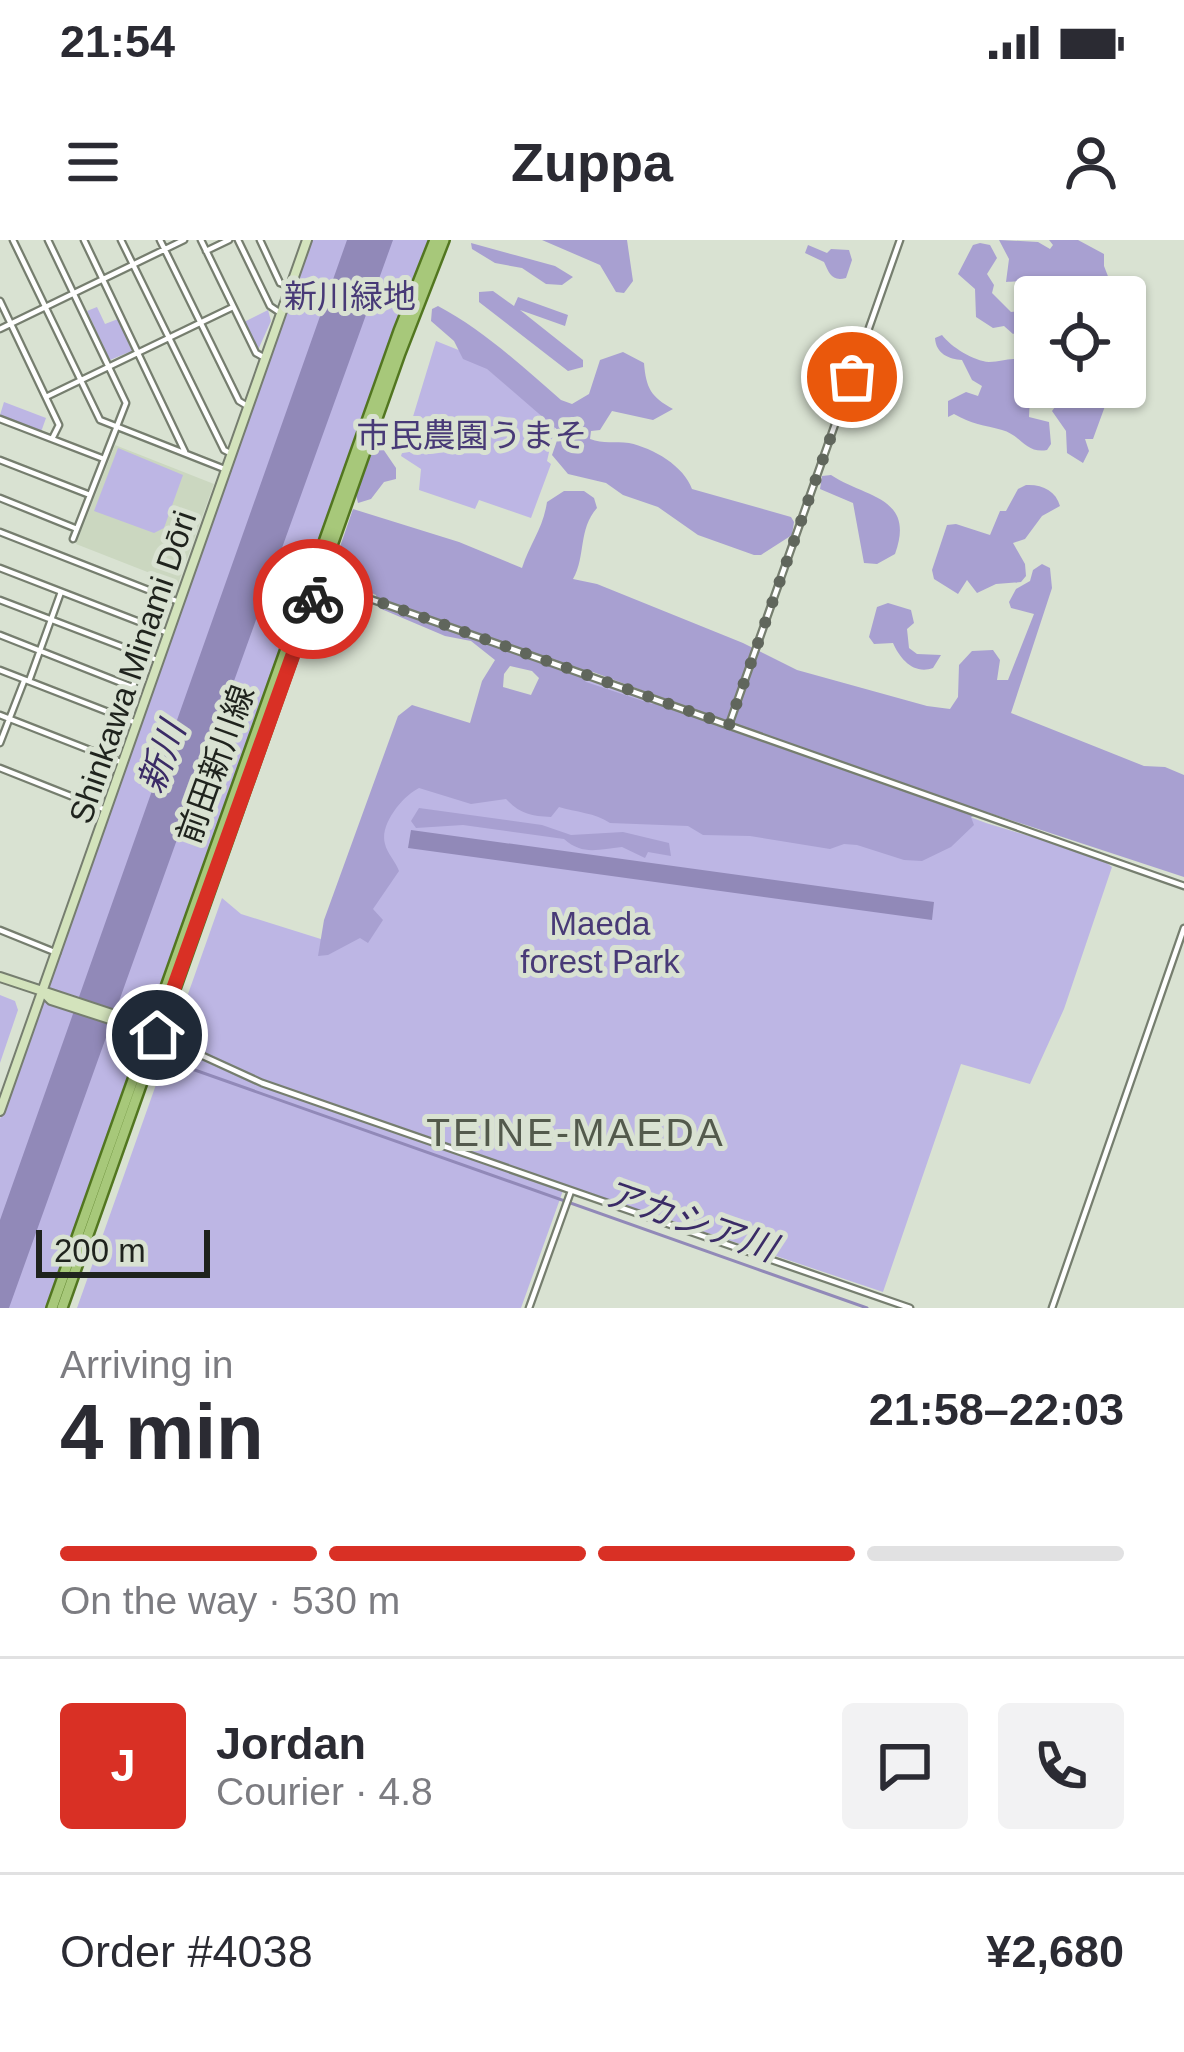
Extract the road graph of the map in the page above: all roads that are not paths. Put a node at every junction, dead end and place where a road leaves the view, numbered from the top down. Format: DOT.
graph roads {
  1 [pos="13,240"];
  2 [pos="47,240"];
  3 [pos="84,240"];
  4 [pos="121,240"];
  5 [pos="160,240"];
  6 [pos="184,240"];
  7 [pos="201,240"];
  8 [pos="229,240"];
  9 [pos="238,240"];
  10 [pos="260,240"];
  11 [pos="440,240"];
  12 [pos="900,240"];
  13 [pos="304,241"];
  14 [pos="165,249"];
  15 [pos="206,251"];
  16 [pos="133,265"];
  17 [pos="103,279"];
  18 [pos="291,287"];
  19 [pos="73,293"];
  20 [pos="0,301"];
  21 [pos="45,307"];
  22 [pos="233,307"];
  23 [pos="283,314"];
  24 [pos="201,323"];
  25 [pos="11,324"];
  26 [pos="0,329"];
  27 [pos="169,338"];
  28 [pos="139,353"];
  29 [pos="266,358"];
  30 [pos="109,367"];
  31 [pos="81,381"];
  32 [pos="46,397"];
  33 [pos="249,407"];
  34 [pos="0,419"];
  35 [pos="117,427"];
  36 [pos="52,440"];
  37 [pos="185,453"];
  38 [pos="232,454"];
  39 [pos="104,459"];
  40 [pos="0,460"];
  41 [pos="227,470"];
  42 [pos="90,494"];
  43 [pos="0,498"];
  44 [pos="77,529"];
  45 [pos="0,532"];
  46 [pos="73,539"];
  47 [pos="0,568"];
  48 [pos="315,579"];
  49 [pos="62,592"];
  50 [pos="0,600"];
  51 [pos="179,603"];
  52 [pos="53,620"];
  53 [pos="169,633"];
  54 [pos="0,635"];
  55 [pos="41,651"];
  56 [pos="145,655"];
  57 [pos="159,661"];
  58 [pos="0,670"];
  59 [pos="27,680"];
  60 [pos="132,687"];
  61 [pos="0,715"];
  62 [pos="121,717"];
  63 [pos="10,718"];
  64 [pos="137,724"];
  65 [pos="729,725"];
  66 [pos="0,743"];
  67 [pos="123,763"];
  68 [pos="0,768"];
  69 [pos="107,810"];
  70 [pos="1184,886"];
  71 [pos="1184,928"];
  72 [pos="0,930"];
  73 [pos="57,953"];
  74 [pos="0,977"];
  75 [pos="49,995"];
  76 [pos="146,1030"];
  77 [pos="0,1111"];
  78 [pos="571,1193"];
  79 [pos="52,1308"];
  80 [pos="62,1308"];
  81 [pos="530,1308"];
  82 [pos="910,1308"];
  83 [pos="1052,1308"];
  1 -- 21 [label="street"];
  2 -- 19 [label="street"];
  3 -- 17 [label="street"];
  4 -- 16 [label="street"];
  5 -- 14 [label="street"];
  6 -- 14 [label="street"];
  7 -- 15 [label="street"];
  8 -- 15 [label="street"];
  9 -- 23 [label="street"];
  10 -- 18 [label="street"];
  11 -- 48 [label="main road, 前田新川線"];
  12 -- 65 [label="street"];
  13 -- 18 [label="street, Shinkawa Minami Dōri"];
  14 -- 16 [label="street"];
  14 -- 24 [label="street"];
  15 -- 22 [label="street"];
  16 -- 17 [label="street"];
  16 -- 27 [label="street"];
  17 -- 19 [label="street"];
  17 -- 28 [label="street"];
  18 -- 23 [label="street, Shinkawa Minami Dōri"];
  19 -- 21 [label="street"];
  19 -- 30 [label="street"];
  20 -- 25 [label="street"];
  21 -- 25 [label="street"];
  21 -- 31 [label="street"];
  22 -- 24 [label="street"];
  22 -- 29 [label="street"];
  23 -- 29 [label="street, Shinkawa Minami Dōri"];
  24 -- 27 [label="street"];
  24 -- 33 [label="street"];
  25 -- 26 [label="street"];
  25 -- 32 [label="street"];
  27 -- 28 [label="street"];
  27 -- 38 [label="street"];
  28 -- 30 [label="street"];
  28 -- 37 [label="street"];
  29 -- 33 [label="street, Shinkawa Minami Dōri"];
  30 -- 31 [label="street"];
  30 -- 35 [label="street"];
  31 -- 32 [label="street"];
  31 -- 35 [label="street"];
  32 -- 36 [label="street"];
  33 -- 38 [label="street, Shinkawa Minami Dōri"];
  34 -- 36 [label="street"];
  35 -- 37 [label="street"];
  35 -- 39 [label="street"];
  36 -- 39 [label="street"];
  37 -- 41 [label="street"];
  38 -- 41 [label="street, Shinkawa Minami Dōri"];
  39 -- 42 [label="street"];
  40 -- 42 [label="street"];
  41 -- 51 [label="street, Shinkawa Minami Dōri"];
  42 -- 44 [label="street"];
  43 -- 44 [label="street"];
  44 -- 46 [label="street"];
  45 -- 51 [label="street"];
  47 -- 49 [label="street"];
  48 -- 65 [label="street"];
  48 -- 76 [label="main road, 前田新川線"];
  49 -- 52 [label="street"];
  49 -- 53 [label="street"];
  50 -- 52 [label="street"];
  51 -- 53 [label="street, Shinkawa Minami Dōri"];
  52 -- 55 [label="street"];
  52 -- 56 [label="street"];
  53 -- 57 [label="street, Shinkawa Minami Dōri"];
  54 -- 55 [label="street"];
  55 -- 59 [label="street"];
  55 -- 60 [label="street"];
  56 -- 57 [label="street"];
  56 -- 60 [label="street"];
  57 -- 64 [label="street, Shinkawa Minami Dōri"];
  58 -- 59 [label="street"];
  59 -- 62 [label="street"];
  59 -- 63 [label="street"];
  60 -- 62 [label="street"];
  61 -- 63 [label="street"];
  62 -- 64 [label="street"];
  63 -- 66 [label="street"];
  63 -- 67 [label="street"];
  64 -- 67 [label="street, Shinkawa Minami Dōri"];
  65 -- 70 [label="street"];
  67 -- 69 [label="street, Shinkawa Minami Dōri"];
  68 -- 69 [label="street"];
  69 -- 73 [label="street, Shinkawa Minami Dōri"];
  71 -- 83 [label="street"];
  72 -- 73 [label="street"];
  73 -- 75 [label="street, Shinkawa Minami Dōri"];
  74 -- 75 [label="street"];
  75 -- 76 [label="street"];
  75 -- 77 [label="street, Shinkawa Minami Dōri"];
  76 -- 78 [label="street"];
  76 -- 79 [label="main road, 前田新川線"];
  76 -- 80 [label="main road, 前田新川線"];
  78 -- 81 [label="street"];
  78 -- 82 [label="street"];
}
